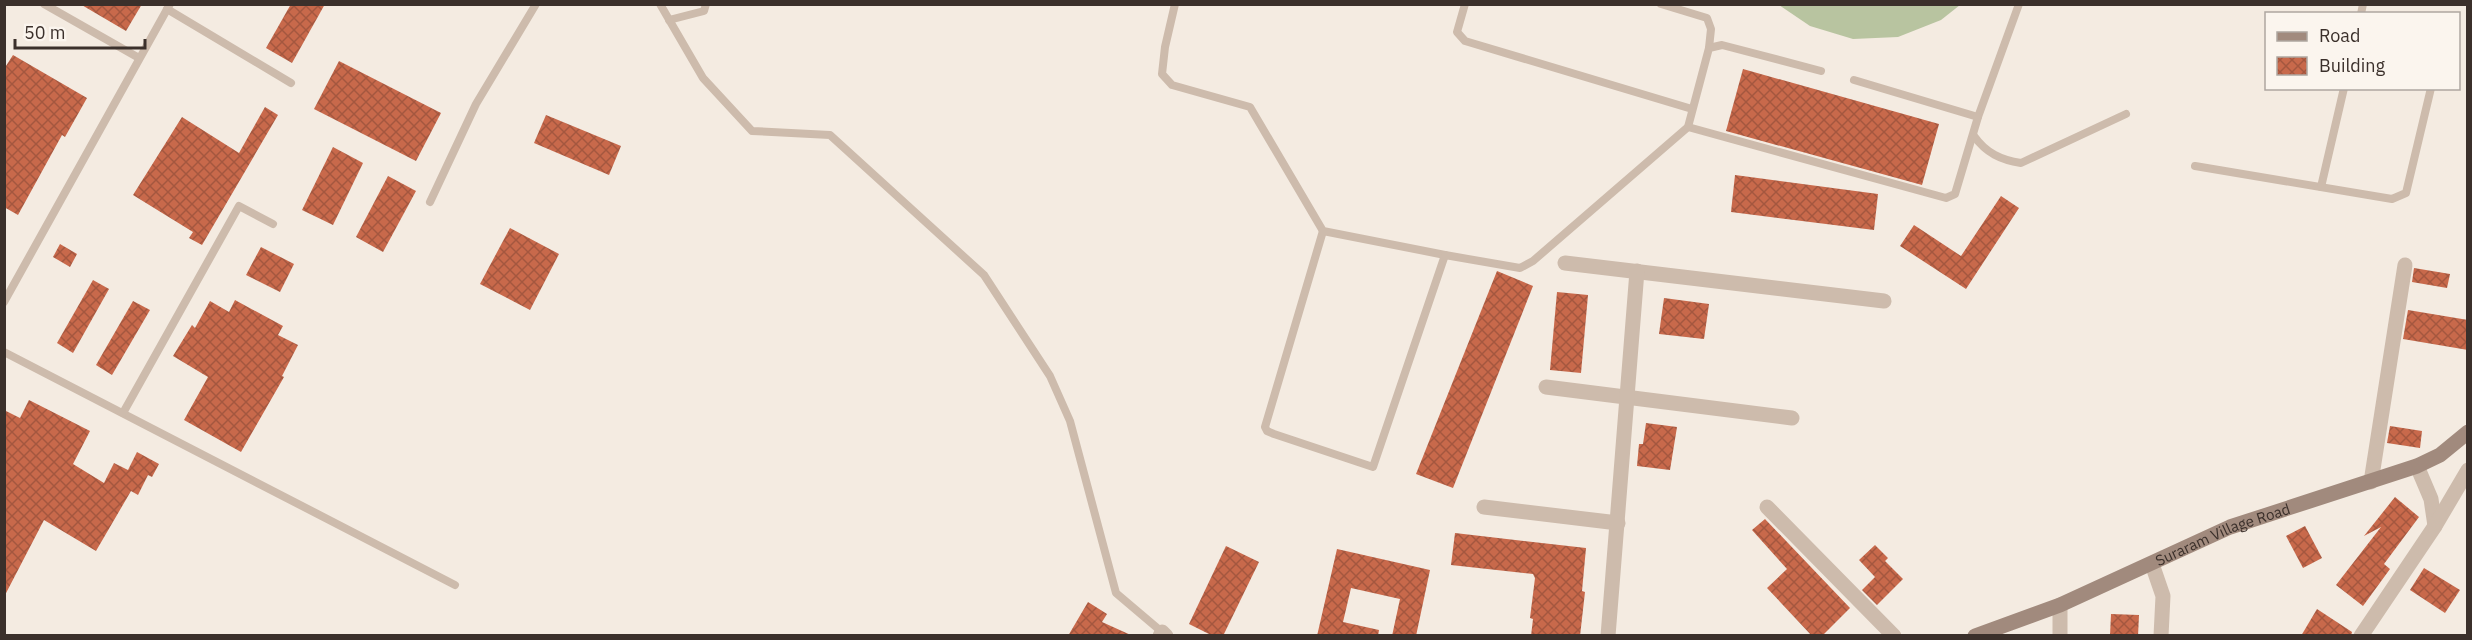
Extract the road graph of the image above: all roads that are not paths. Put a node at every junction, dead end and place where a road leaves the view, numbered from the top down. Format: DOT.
graph roads {
  1 [pos="44,4"];
  2 [pos="536,4"];
  3 [pos="660,4"];
  4 [pos="706,4"];
  5 [pos="1175,4"];
  6 [pos="1465,4"];
  7 [pos="1661,4"];
  8 [pos="2019,4"];
  9 [pos="169,7"];
  10 [pos="669,20"];
  11 [pos="1709,48"];
  12 [pos="139,57"];
  13 [pos="1821,71"];
  14 [pos="1854,80"];
  15 [pos="291,83"];
  16 [pos="2344,90"];
  17 [pos="2431,90"];
  18 [pos="1692,109"];
  19 [pos="2126,114"];
  20 [pos="1978,117"];
  21 [pos="1688,128"];
  22 [pos="1974,136"];
  23 [pos="2195,166"];
  24 [pos="2321,187"];
  25 [pos="430,202"];
  26 [pos="273,224"];
  27 [pos="1323,231"];
  28 [pos="1445,255"];
  29 [pos="1565,263"];
  30 [pos="2405,265"];
  31 [pos="1638,271"];
  32 [pos="1884,301"];
  33 [pos="4,302"];
  34 [pos="4,352"];
  35 [pos="1546,387"];
  36 [pos="1629,396"];
  37 [pos="123,413"];
  38 [pos="1792,418"];
  39 [pos="2468,432"];
  40 [pos="2417,466"];
  41 [pos="2468,470"];
  42 [pos="2372,482"];
  43 [pos="1485,507"];
  44 [pos="1767,507"];
  45 [pos="1618,523"];
  46 [pos="2435,526"];
  47 [pos="2152,564"];
  48 [pos="455,585"];
  49 [pos="2060,605"];
  50 [pos="1163,634"];
  51 [pos="1980,635"];
  52 [pos="1608,636"];
  53 [pos="1894,636"];
  54 [pos="2060,636"];
  55 [pos="2161,636"];
  56 [pos="2361,636"];
  1 -- 12 [label="lane"];
  2 -- 25 [label="lane"];
  3 -- 10 [label="lane"];
  4 -- 10 [label="lane"];
  5 -- 27 [label="lane"];
  6 -- 18 [label="lane"];
  7 -- 11 [label="lane"];
  8 -- 20 [label="lane"];
  9 -- 12 [label="lane"];
  9 -- 15 [label="lane"];
  10 -- 50 [label="lane"];
  11 -- 13 [label="lane"];
  11 -- 18 [label="lane"];
  12 -- 33 [label="lane"];
  14 -- 20 [label="lane"];
  16 -- 24 [label="lane"];
  17 -- 24 [label="lane"];
  18 -- 21 [label="lane"];
  19 -- 22 [label="lane"];
  20 -- 22 [label="lane"];
  21 -- 22 [label="lane"];
  21 -- 28 [label="lane"];
  23 -- 24 [label="lane"];
  26 -- 37 [label="lane"];
  27 -- 28 [label="lane"];
  27 -- 28 [label="lane"];
  29 -- 31 [label="street"];
  30 -- 42 [label="street"];
  31 -- 32 [label="street"];
  31 -- 36 [label="street"];
  34 -- 37 [label="lane"];
  35 -- 36 [label="street"];
  36 -- 38 [label="street"];
  36 -- 45 [label="street"];
  37 -- 48 [label="lane"];
  39 -- 40 [label="main road, Suraram Village Road"];
  40 -- 42 [label="main road, Suraram Village Road"];
  40 -- 46 [label="street"];
  41 -- 46 [label="street"];
  42 -- 47 [label="main road, Suraram Village Road"];
  43 -- 45 [label="street"];
  44 -- 53 [label="street"];
  45 -- 52 [label="street"];
  46 -- 56 [label="street"];
  47 -- 49 [label="main road, Suraram Village Road"];
  47 -- 55 [label="street"];
  49 -- 51 [label="main road, Suraram Village Road"];
  49 -- 54 [label="street"];
}
